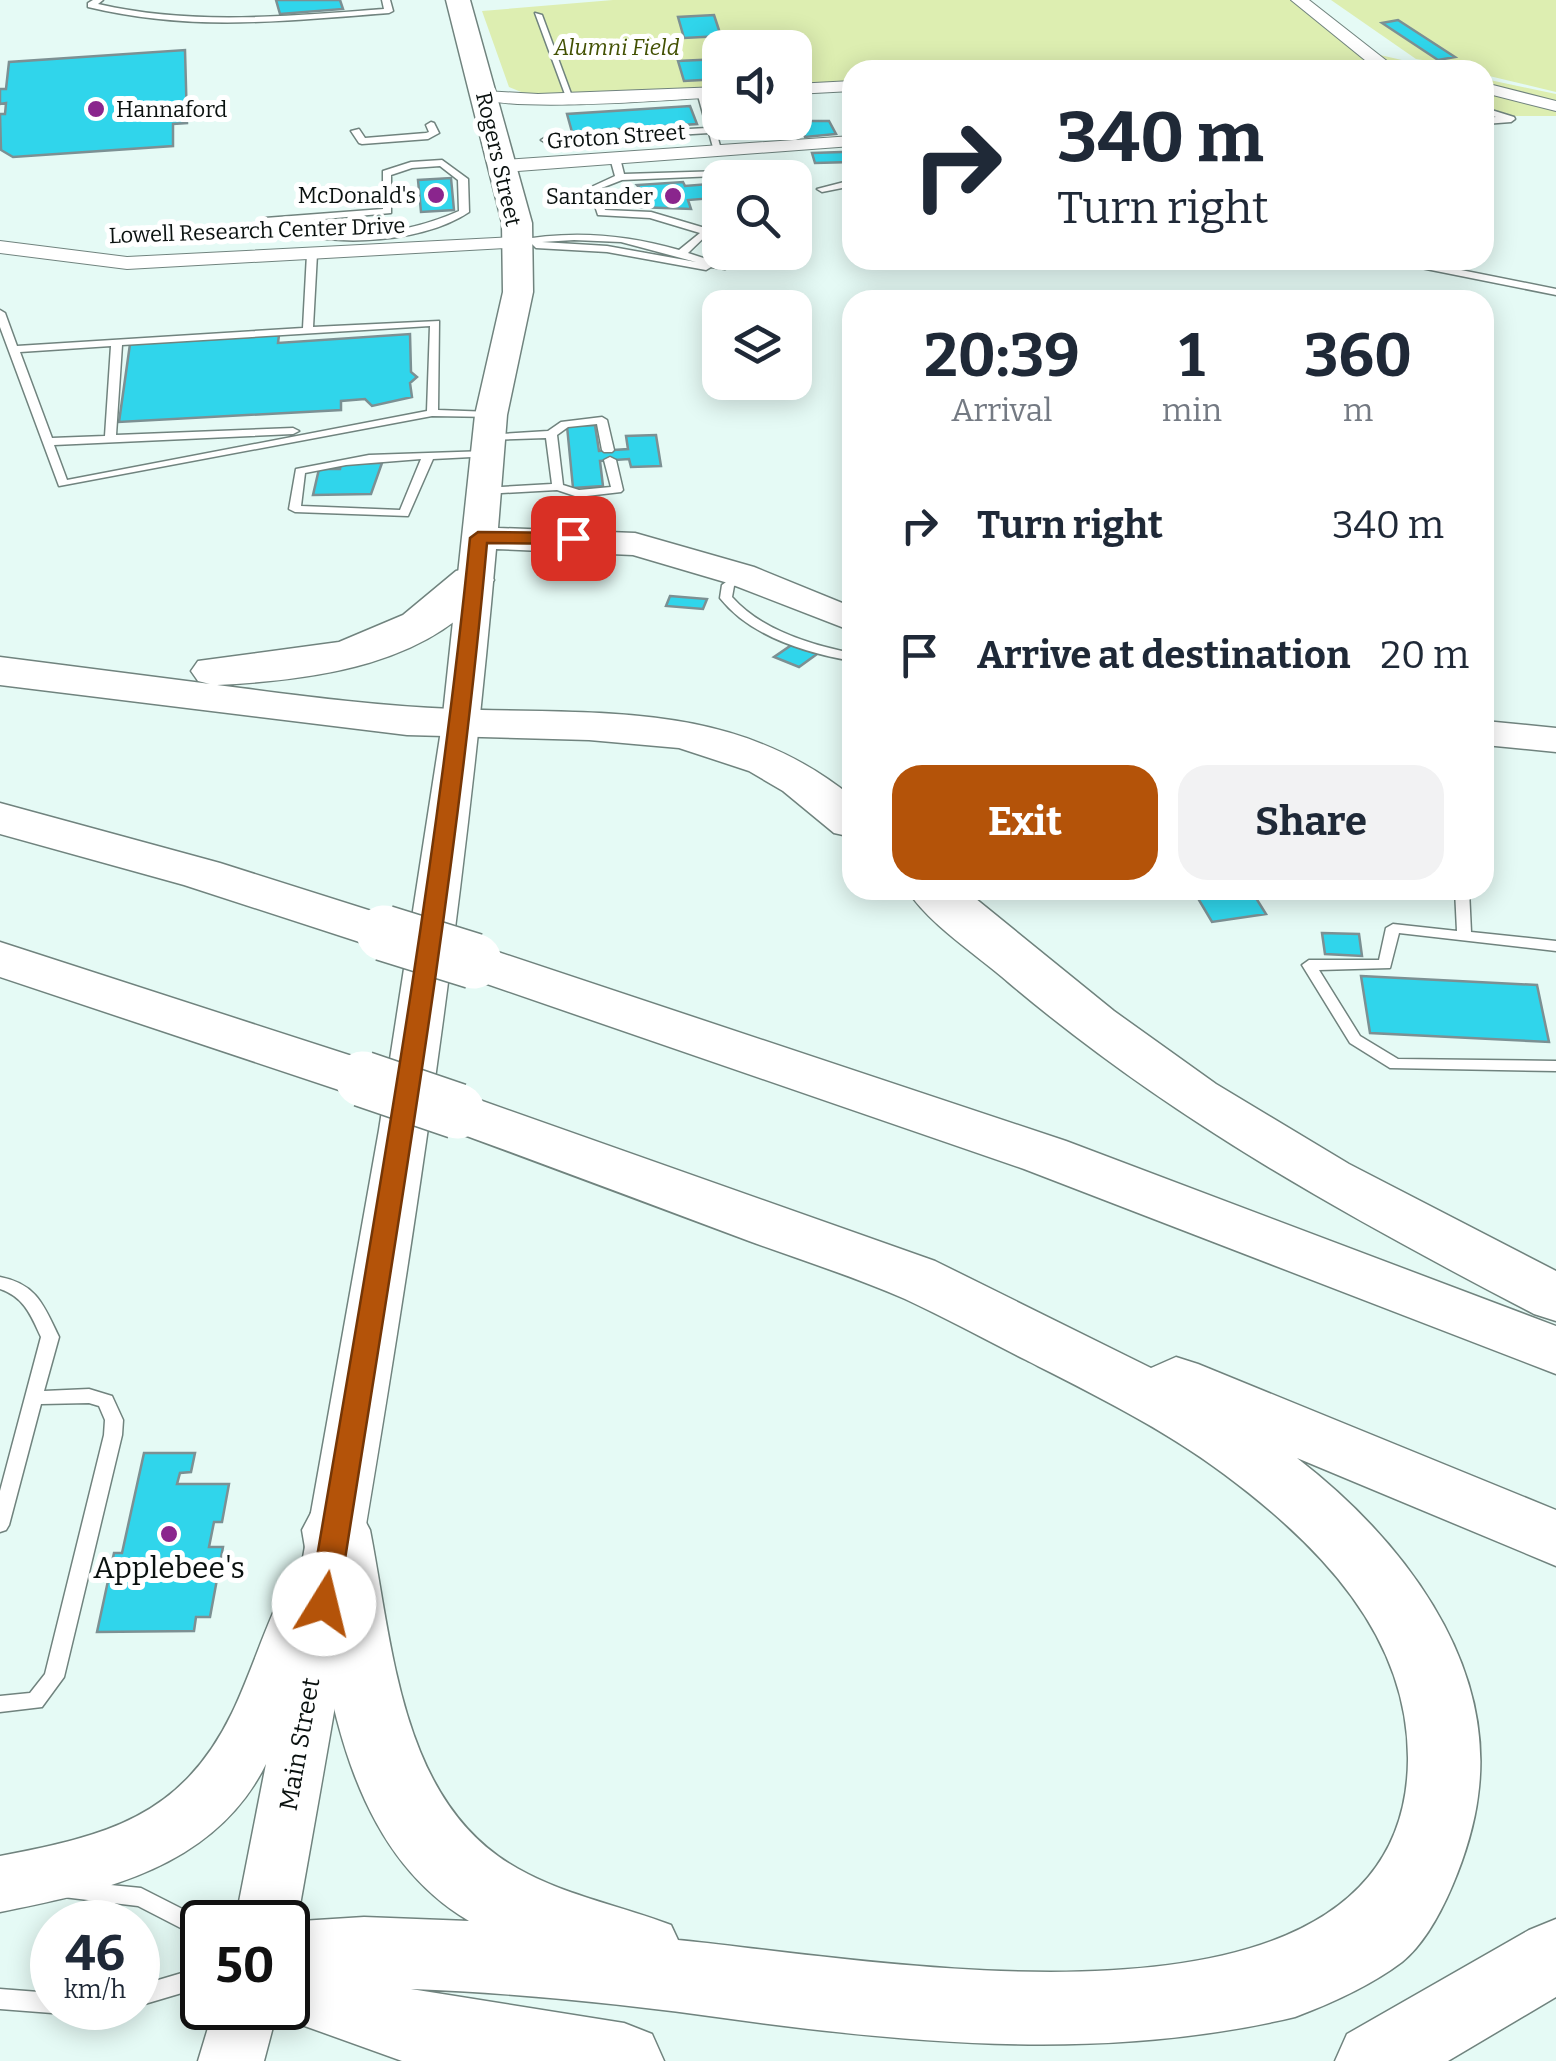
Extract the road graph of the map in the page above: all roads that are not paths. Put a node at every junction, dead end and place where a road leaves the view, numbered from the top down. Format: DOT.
graph roads {
  1 [pos="99,0"];
  2 [pos="163,0"];
  3 [pos="386,0"];
  4 [pos="458,0"];
  5 [pos="1300,0"];
  6 [pos="538,15"];
  7 [pos="162,20"];
  8 [pos="1382,60"];
  9 [pos="842,86"];
  10 [pos="812,87"];
  11 [pos="1494,90"];
  12 [pos="702,92"];
  13 [pos="485,96"];
  14 [pos="570,98"];
  15 [pos="1556,106"];
  16 [pos="1494,114"];
  17 [pos="1494,121"];
  18 [pos="432,124"];
  19 [pos="356,131"];
  20 [pos="702,131"];
  21 [pos="546,140"];
  22 [pos="716,140"];
  23 [pos="842,142"];
  24 [pos="719,151"];
  25 [pos="503,166"];
  26 [pos="617,168"];
  27 [pos="702,172"];
  28 [pos="842,185"];
  29 [pos="822,189"];
  30 [pos="702,231"];
  31 [pos="359,234"];
  32 [pos="702,236"];
  33 [pos="517,243"];
  34 [pos="0,247"];
  35 [pos="312,254"];
  36 [pos="681,254"];
  37 [pos="1446,270"];
  38 [pos="1556,292"];
  39 [pos="0,313"];
  40 [pos="308,328"];
  41 [pos="117,342"];
  42 [pos="13,348"];
  43 [pos="432,413"];
  44 [pos="347,429"];
  45 [pos="551,434"];
  46 [pos="489,436"];
  47 [pos="110,439"];
  48 [pos="48,442"];
  49 [pos="428,456"];
  50 [pos="558,487"];
  51 [pos="484,491"];
  52 [pos="476,559"];
  53 [pos="741,574"];
  54 [pos="842,616"];
  55 [pos="842,654"];
  56 [pos="0,671"];
  57 [pos="461,724"];
  58 [pos="1494,734"];
  59 [pos="1556,740"];
  60 [pos="842,814"];
  61 [pos="0,818"];
  62 [pos="945,900"];
  63 [pos="1462,900"];
  64 [pos="1464,934"];
  65 [pos="1556,946"];
  66 [pos="0,959"];
  67 [pos="1556,1066"];
  68 [pos="913,1277"];
  69 [pos="0,1284"];
  70 [pos="1556,1298"];
  71 [pos="1556,1351"];
  72 [pos="34,1398"];
  73 [pos="0,1525"];
  74 [pos="336,1530"];
  75 [pos="1556,1540"];
  76 [pos="0,1704"];
  77 [pos="0,1884"];
  78 [pos="270,1900"];
  79 [pos="180,1918"];
  80 [pos="1556,1955"];
  81 [pos="310,1957"];
  82 [pos="751,1985"];
  83 [pos="310,1989"];
  84 [pos="0,1999"];
  85 [pos="30,2001"];
  86 [pos="240,2030"];
  87 [pos="232,2061"];
  88 [pos="624,2061"];
  89 [pos="1374,2061"];
  1 -- 7 [label="lane"];
  2 -- 7 [label="lane"];
  3 -- 7 [label="lane"];
  4 -- 13 [label="main road, Rogers Street"];
  5 -- 8 [label="street"];
  6 -- 14 [label="lane"];
  9 -- 10 [label="street"];
  11 -- 15 [label="street"];
  12 -- 14 [label="street"];
  13 -- 14 [label="street"];
  13 -- 25 [label="main road, Rogers Street"];
  16 -- 17 [label="lane"];
  18 -- 19 [label="lane"];
  20 -- 21 [label="lane"];
  22 -- 24 [label="lane"];
  23 -- 24 [label="street, Groton Street"];
  24 -- 26 [label="street, Groton Street"];
  25 -- 26 [label="street, Groton Street"];
  25 -- 33 [label="main road, Rogers Street"];
  26 -- 27 [label="lane"];
  26 -- 30 [label="lane"];
  28 -- 29 [label="lane"];
  31 -- 31 [label="lane"];
  32 -- 36 [label="lane"];
  33 -- 35 [label="street, Lowell Research Center Drive"];
  33 -- 36 [label="lane"];
  33 -- 36 [label="lane"];
  33 -- 46 [label="main road, Rogers Street"];
  34 -- 35 [label="street, Lowell Research Center Drive"];
  35 -- 40 [label="lane"];
  37 -- 38 [label="lane"];
  39 -- 42 [label="lane"];
  40 -- 41 [label="lane"];
  40 -- 43 [label="lane"];
  41 -- 42 [label="lane"];
  41 -- 47 [label="lane"];
  42 -- 48 [label="lane"];
  43 -- 44 [label="lane"];
  43 -- 46 [label="lane"];
  44 -- 47 [label="lane"];
  44 -- 48 [label="lane"];
  45 -- 46 [label="lane"];
  45 -- 50 [label="lane"];
  45 -- 50 [label="lane"];
  46 -- 49 [label="lane"];
  46 -- 51 [label="main road, Main Street"];
  47 -- 48 [label="lane"];
  49 -- 49 [label="lane"];
  50 -- 51 [label="lane"];
  51 -- 52 [label="main road, Main Street"];
  52 -- 53 [label="main road"];
  52 -- 56 [label="highway"];
  52 -- 57 [label="main road, Main Street"];
  53 -- 54 [label="main road"];
  53 -- 55 [label="lane"];
  56 -- 57 [label="highway"];
  57 -- 60 [label="highway"];
  57 -- 74 [label="main road, Main Street"];
  58 -- 59 [label="main road"];
  61 -- 71 [label="highway, bridge"];
  62 -- 70 [label="highway"];
  63 -- 64 [label="lane"];
  64 -- 65 [label="lane"];
  64 -- 67 [label="lane"];
  66 -- 68 [label="highway, bridge"];
  68 -- 75 [label="highway"];
  68 -- 82 [label="highway"];
  69 -- 72 [label="lane"];
  72 -- 73 [label="lane"];
  72 -- 76 [label="lane"];
  74 -- 77 [label="main road"];
  74 -- 78 [label="main road, Main Street"];
  74 -- 82 [label="highway"];
  77 -- 79 [label="lane"];
  80 -- 89 [label="highway"];
  81 -- 82 [label="highway"];
  83 -- 88 [label="highway"];
  84 -- 85 [label="lane"];
  86 -- 87 [label="main road"];
}
